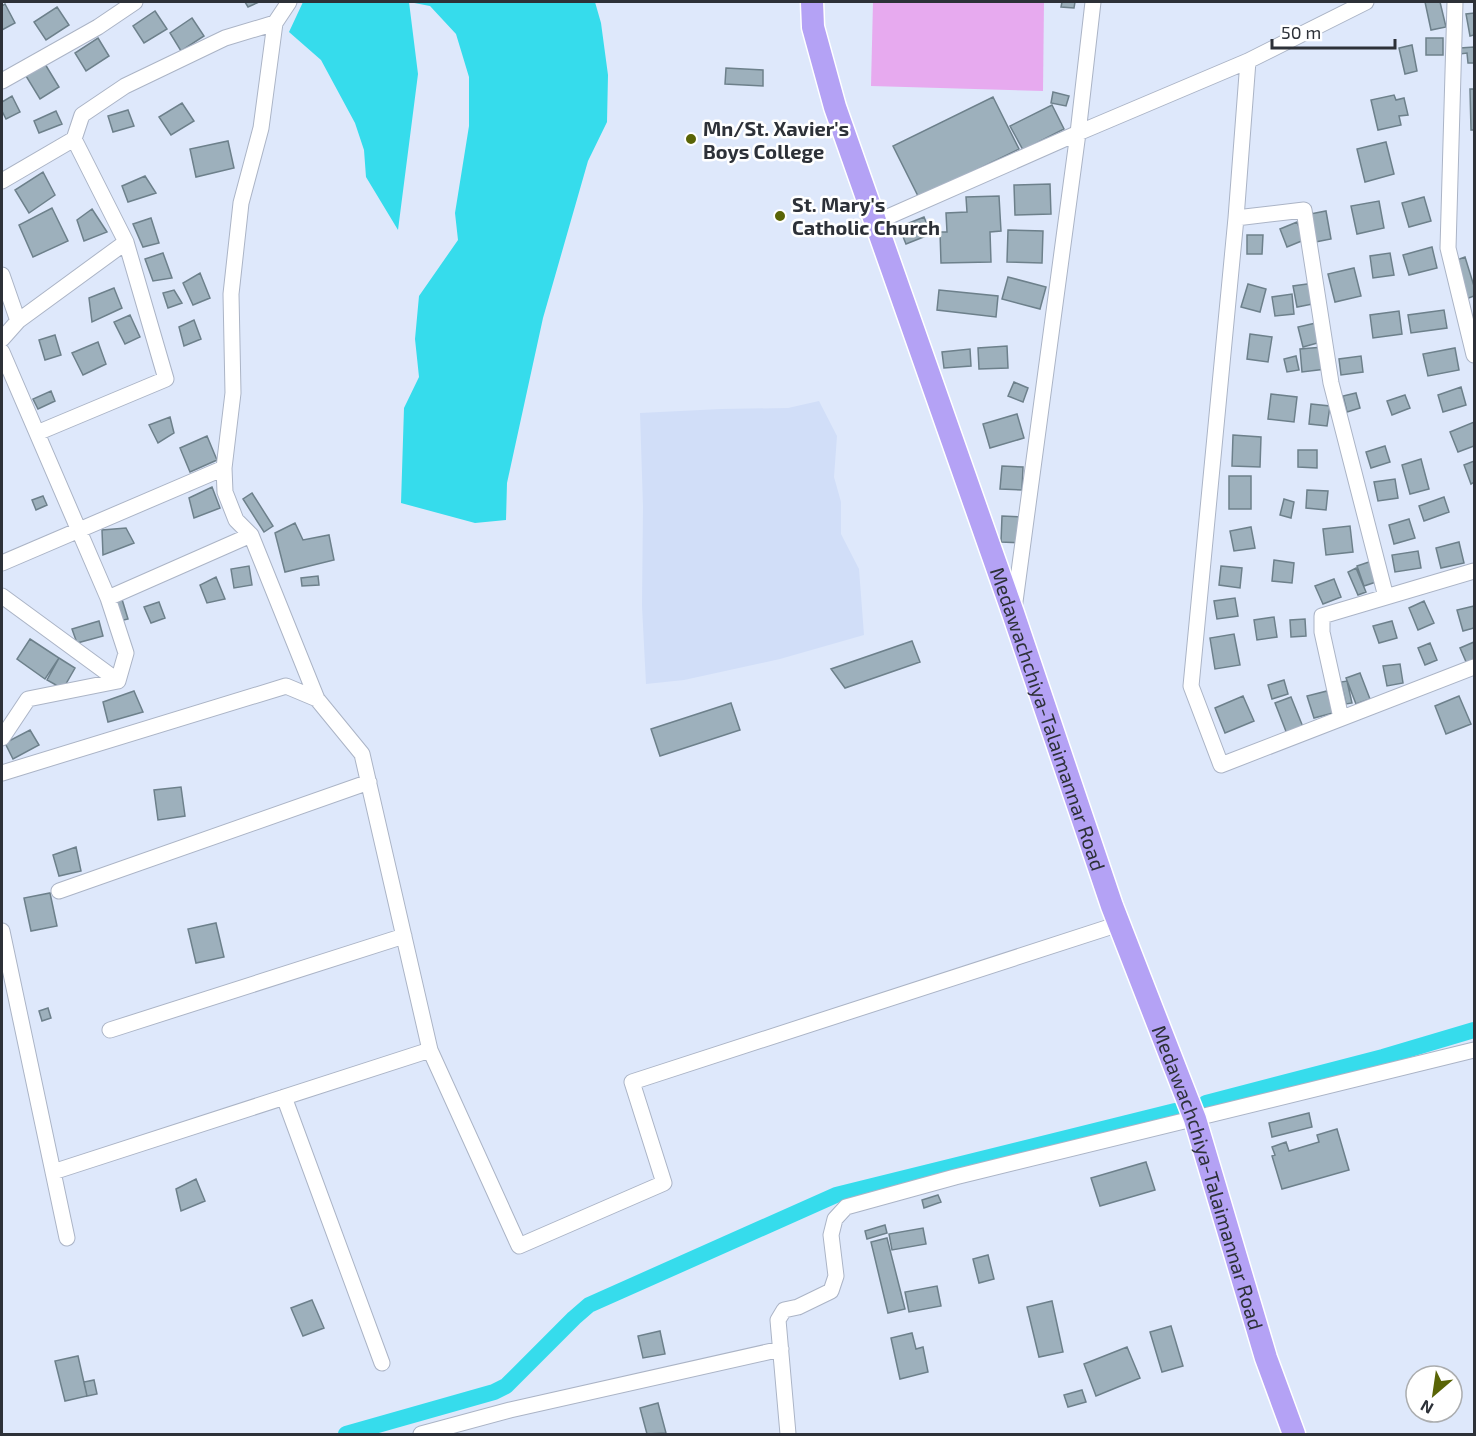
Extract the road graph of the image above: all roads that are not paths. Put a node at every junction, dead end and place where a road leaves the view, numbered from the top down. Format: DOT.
graph roads {
  1 [pos="135,2"];
  2 [pos="289,2"];
  3 [pos="812,2"];
  4 [pos="1093,2"];
  5 [pos="1366,2"];
  6 [pos="1455,2"];
  7 [pos="275,23"];
  8 [pos="1248,61"];
  9 [pos="2,81"];
  10 [pos="1078,133"];
  11 [pos="74,139"];
  12 [pos="2,181"];
  13 [pos="1236,218"];
  14 [pos="874,223"];
  15 [pos="126,242"];
  16 [pos="2,275"];
  17 [pos="18,321"];
  18 [pos="2,339"];
  19 [pos="2,351"];
  20 [pos="1474,355"];
  21 [pos="37,433"];
  22 [pos="224,468"];
  23 [pos="79,531"];
  24 [pos="251,535"];
  25 [pos="2,563"];
  26 [pos="1474,571"];
  27 [pos="2,596"];
  28 [pos="1386,597"];
  29 [pos="108,598"];
  30 [pos="1013,613"];
  31 [pos="1474,667"];
  32 [pos="118,681"];
  33 [pos="317,699"];
  34 [pos="1341,718"];
  35 [pos="2,738"];
  36 [pos="2,773"];
  37 [pos="369,782"];
  38 [pos="59,891"];
  39 [pos="1119,924"];
  40 [pos="2,931"];
  41 [pos="404,936"];
  42 [pos="110,1030"];
  43 [pos="430,1050"];
  44 [pos="1474,1050"];
  45 [pos="284,1097"];
  46 [pos="1195,1119"];
  47 [pos="53,1172"];
  48 [pos="67,1238"];
  49 [pos="782,1349"];
  50 [pos="382,1363"];
  51 [pos="422,1434"];
  52 [pos="788,1434"];
  53 [pos="1294,1434"];
  1 -- 9 [label="street"];
  2 -- 7 [label="street"];
  3 -- 14 [label="highway, Medawachchiya-Talaimannar Road"];
  4 -- 10 [label="street"];
  5 -- 8 [label="street"];
  6 -- 20 [label="street"];
  7 -- 11 [label="street"];
  7 -- 22 [label="street"];
  8 -- 10 [label="street"];
  8 -- 13 [label="street"];
  10 -- 14 [label="street"];
  10 -- 30 [label="street"];
  11 -- 12 [label="street"];
  11 -- 15 [label="street"];
  13 -- 28 [label="street"];
  13 -- 34 [label="street"];
  14 -- 30 [label="highway, Medawachchiya-Talaimannar Road"];
  15 -- 17 [label="street"];
  15 -- 21 [label="street"];
  16 -- 17 [label="street"];
  17 -- 18 [label="street"];
  19 -- 21 [label="street"];
  21 -- 23 [label="street"];
  22 -- 23 [label="street"];
  22 -- 24 [label="street"];
  23 -- 25 [label="street"];
  23 -- 29 [label="street"];
  24 -- 29 [label="street"];
  24 -- 33 [label="street"];
  26 -- 28 [label="street"];
  27 -- 32 [label="street"];
  28 -- 34 [label="street"];
  29 -- 32 [label="street"];
  30 -- 39 [label="highway, Medawachchiya-Talaimannar Road"];
  31 -- 34 [label="street"];
  32 -- 35 [label="street"];
  33 -- 36 [label="street"];
  33 -- 37 [label="street"];
  37 -- 38 [label="street"];
  37 -- 41 [label="street"];
  39 -- 43 [label="street"];
  39 -- 46 [label="highway, Medawachchiya-Talaimannar Road"];
  40 -- 47 [label="street"];
  41 -- 42 [label="street"];
  41 -- 43 [label="street"];
  43 -- 45 [label="street"];
  44 -- 46 [label="street"];
  45 -- 47 [label="street"];
  45 -- 50 [label="street"];
  46 -- 49 [label="street"];
  46 -- 53 [label="highway, Medawachchiya-Talaimannar Road"];
  47 -- 48 [label="street"];
  49 -- 51 [label="street"];
  49 -- 52 [label="street"];
}
